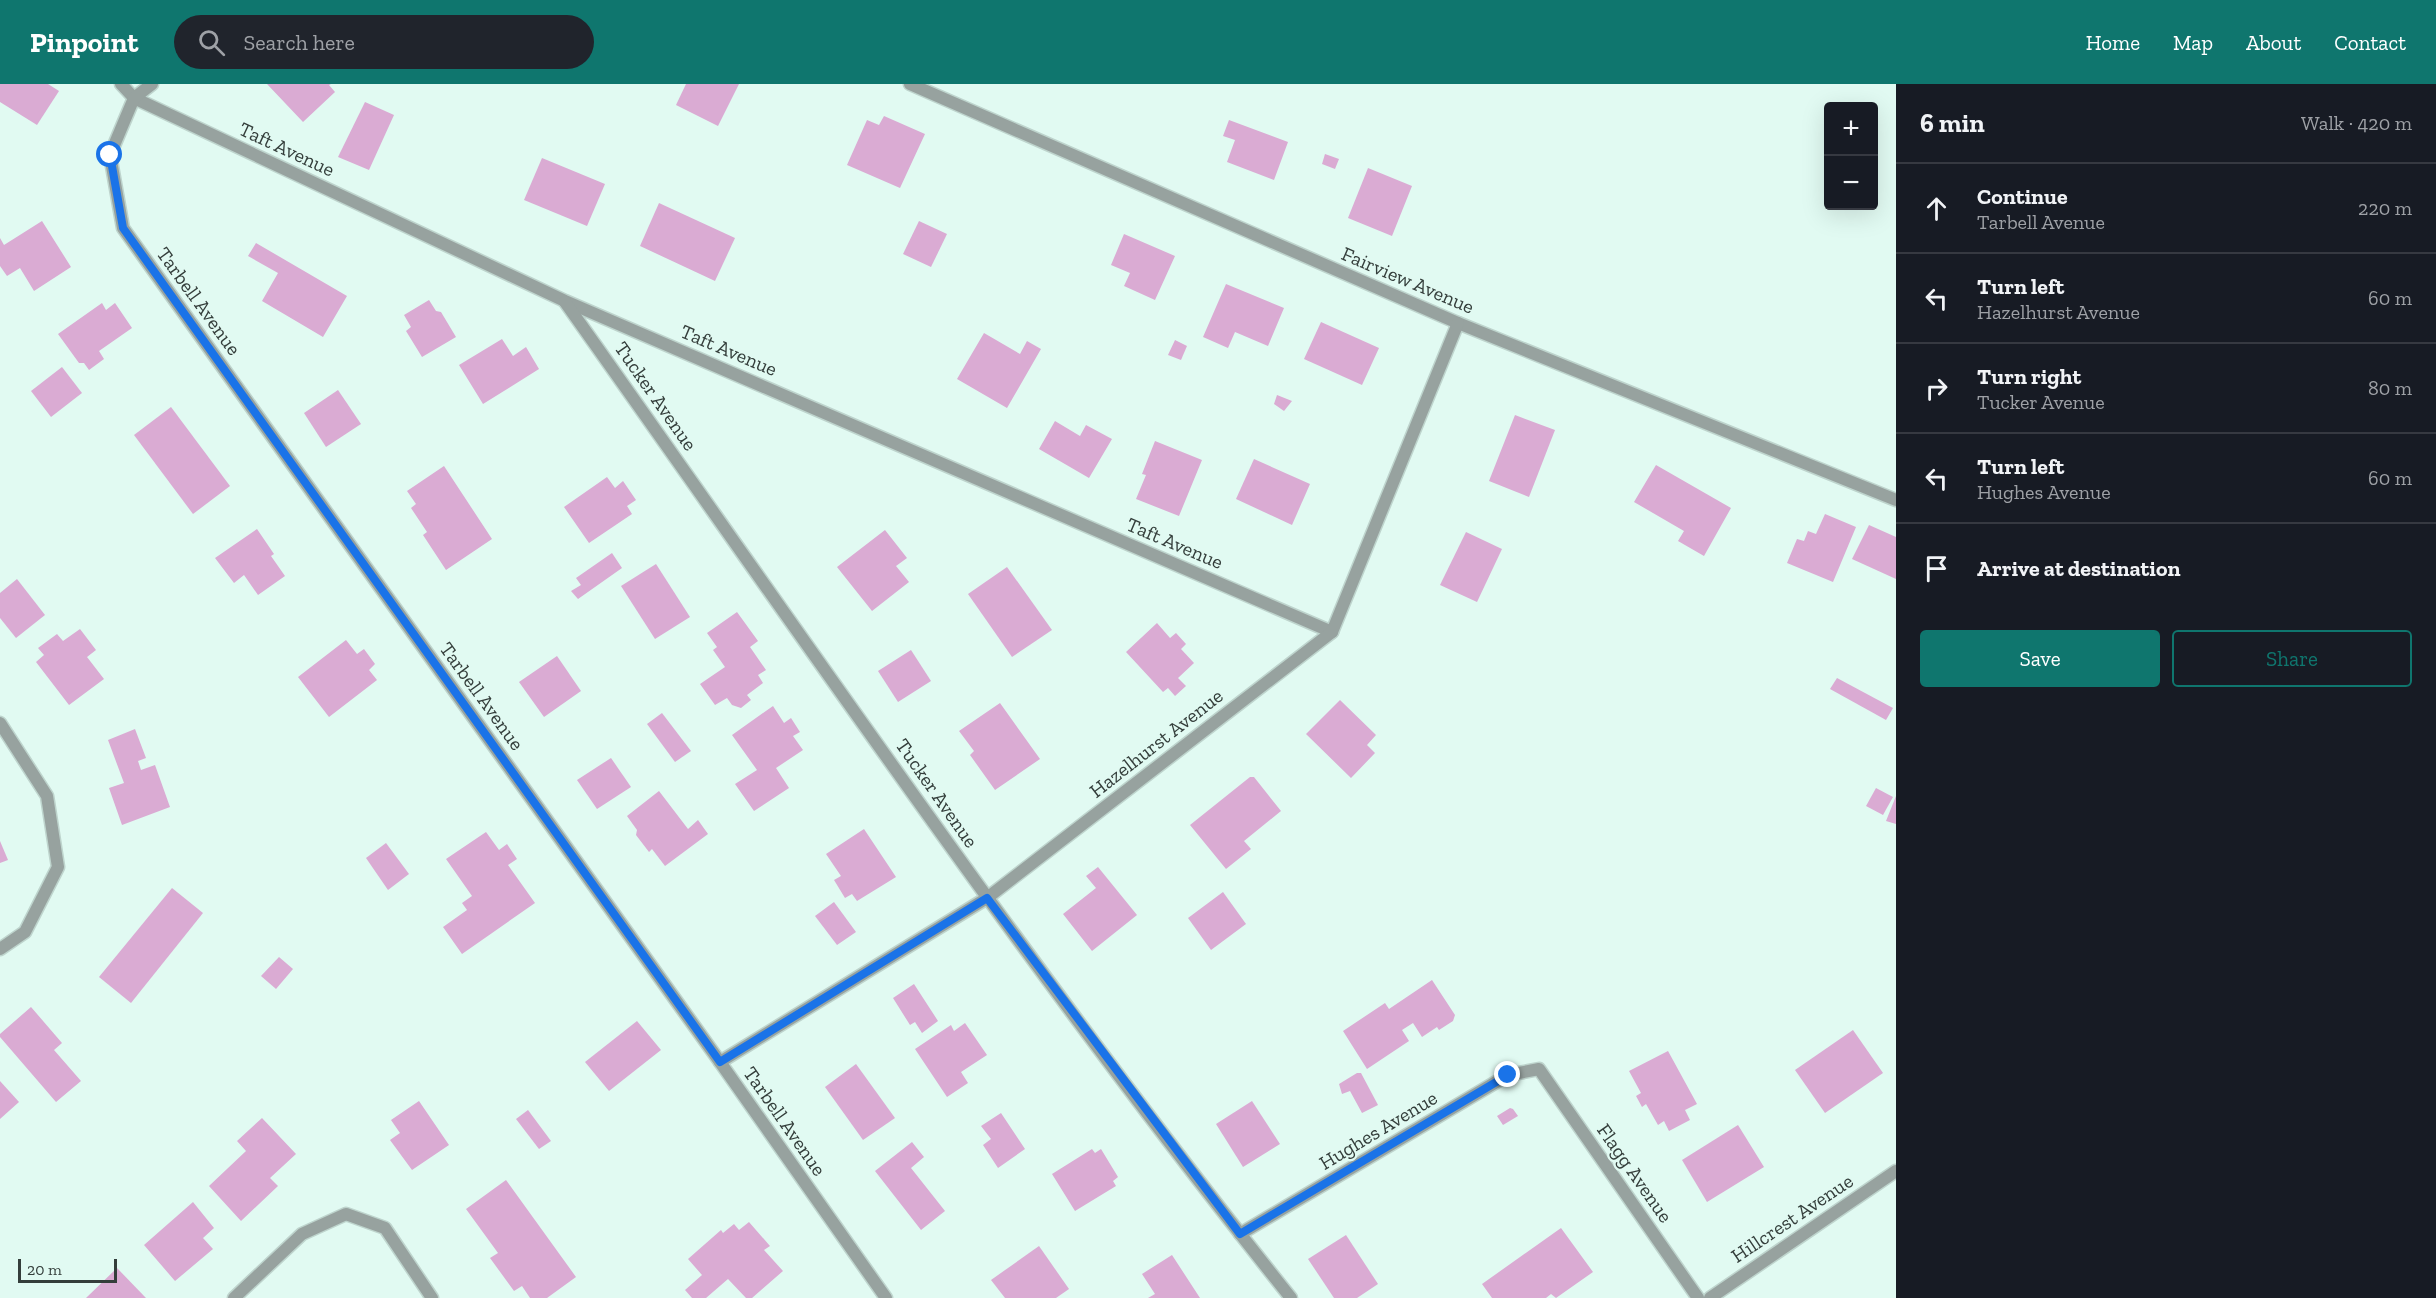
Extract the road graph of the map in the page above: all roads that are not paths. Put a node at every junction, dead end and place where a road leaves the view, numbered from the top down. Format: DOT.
graph roads {
  1 [pos="121,84"];
  2 [pos="152,84"];
  3 [pos="910,84"];
  4 [pos="134,98"];
  5 [pos="565,301"];
  6 [pos="1458,323"];
  7 [pos="1896,500"];
  8 [pos="1332,633"];
  9 [pos="0,723"];
  10 [pos="987,898"];
  11 [pos="0,949"];
  12 [pos="720,1062"];
  13 [pos="1539,1069"];
  14 [pos="1896,1171"];
  15 [pos="1240,1234"];
  16 [pos="234,1298"];
  17 [pos="432,1298"];
  18 [pos="886,1298"];
  19 [pos="1291,1298"];
  20 [pos="1698,1298"];
  21 [pos="1710,1298"];
  1 -- 4 [label="street, Taft Avenue"];
  2 -- 4 [label="street"];
  3 -- 6 [label="street, Fairview Avenue"];
  4 -- 5 [label="street, Taft Avenue"];
  4 -- 12 [label="street, Tarbell Avenue"];
  5 -- 8 [label="street, Taft Avenue"];
  5 -- 10 [label="street, Tucker Avenue"];
  6 -- 7 [label="street, Fairview Avenue"];
  6 -- 8 [label="street"];
  8 -- 10 [label="street, Hazelhurst Avenue"];
  9 -- 11 [label="street"];
  10 -- 12 [label="street, Hazelhurst Avenue"];
  10 -- 15 [label="street, Tucker Avenue"];
  12 -- 18 [label="street, Tarbell Avenue"];
  13 -- 15 [label="street, Hughes Avenue"];
  13 -- 20 [label="street, Flagg Avenue"];
  14 -- 21 [label="street, Hillcrest Avenue"];
  15 -- 19 [label="street, Tucker Avenue"];
  16 -- 17 [label="street"];
}
